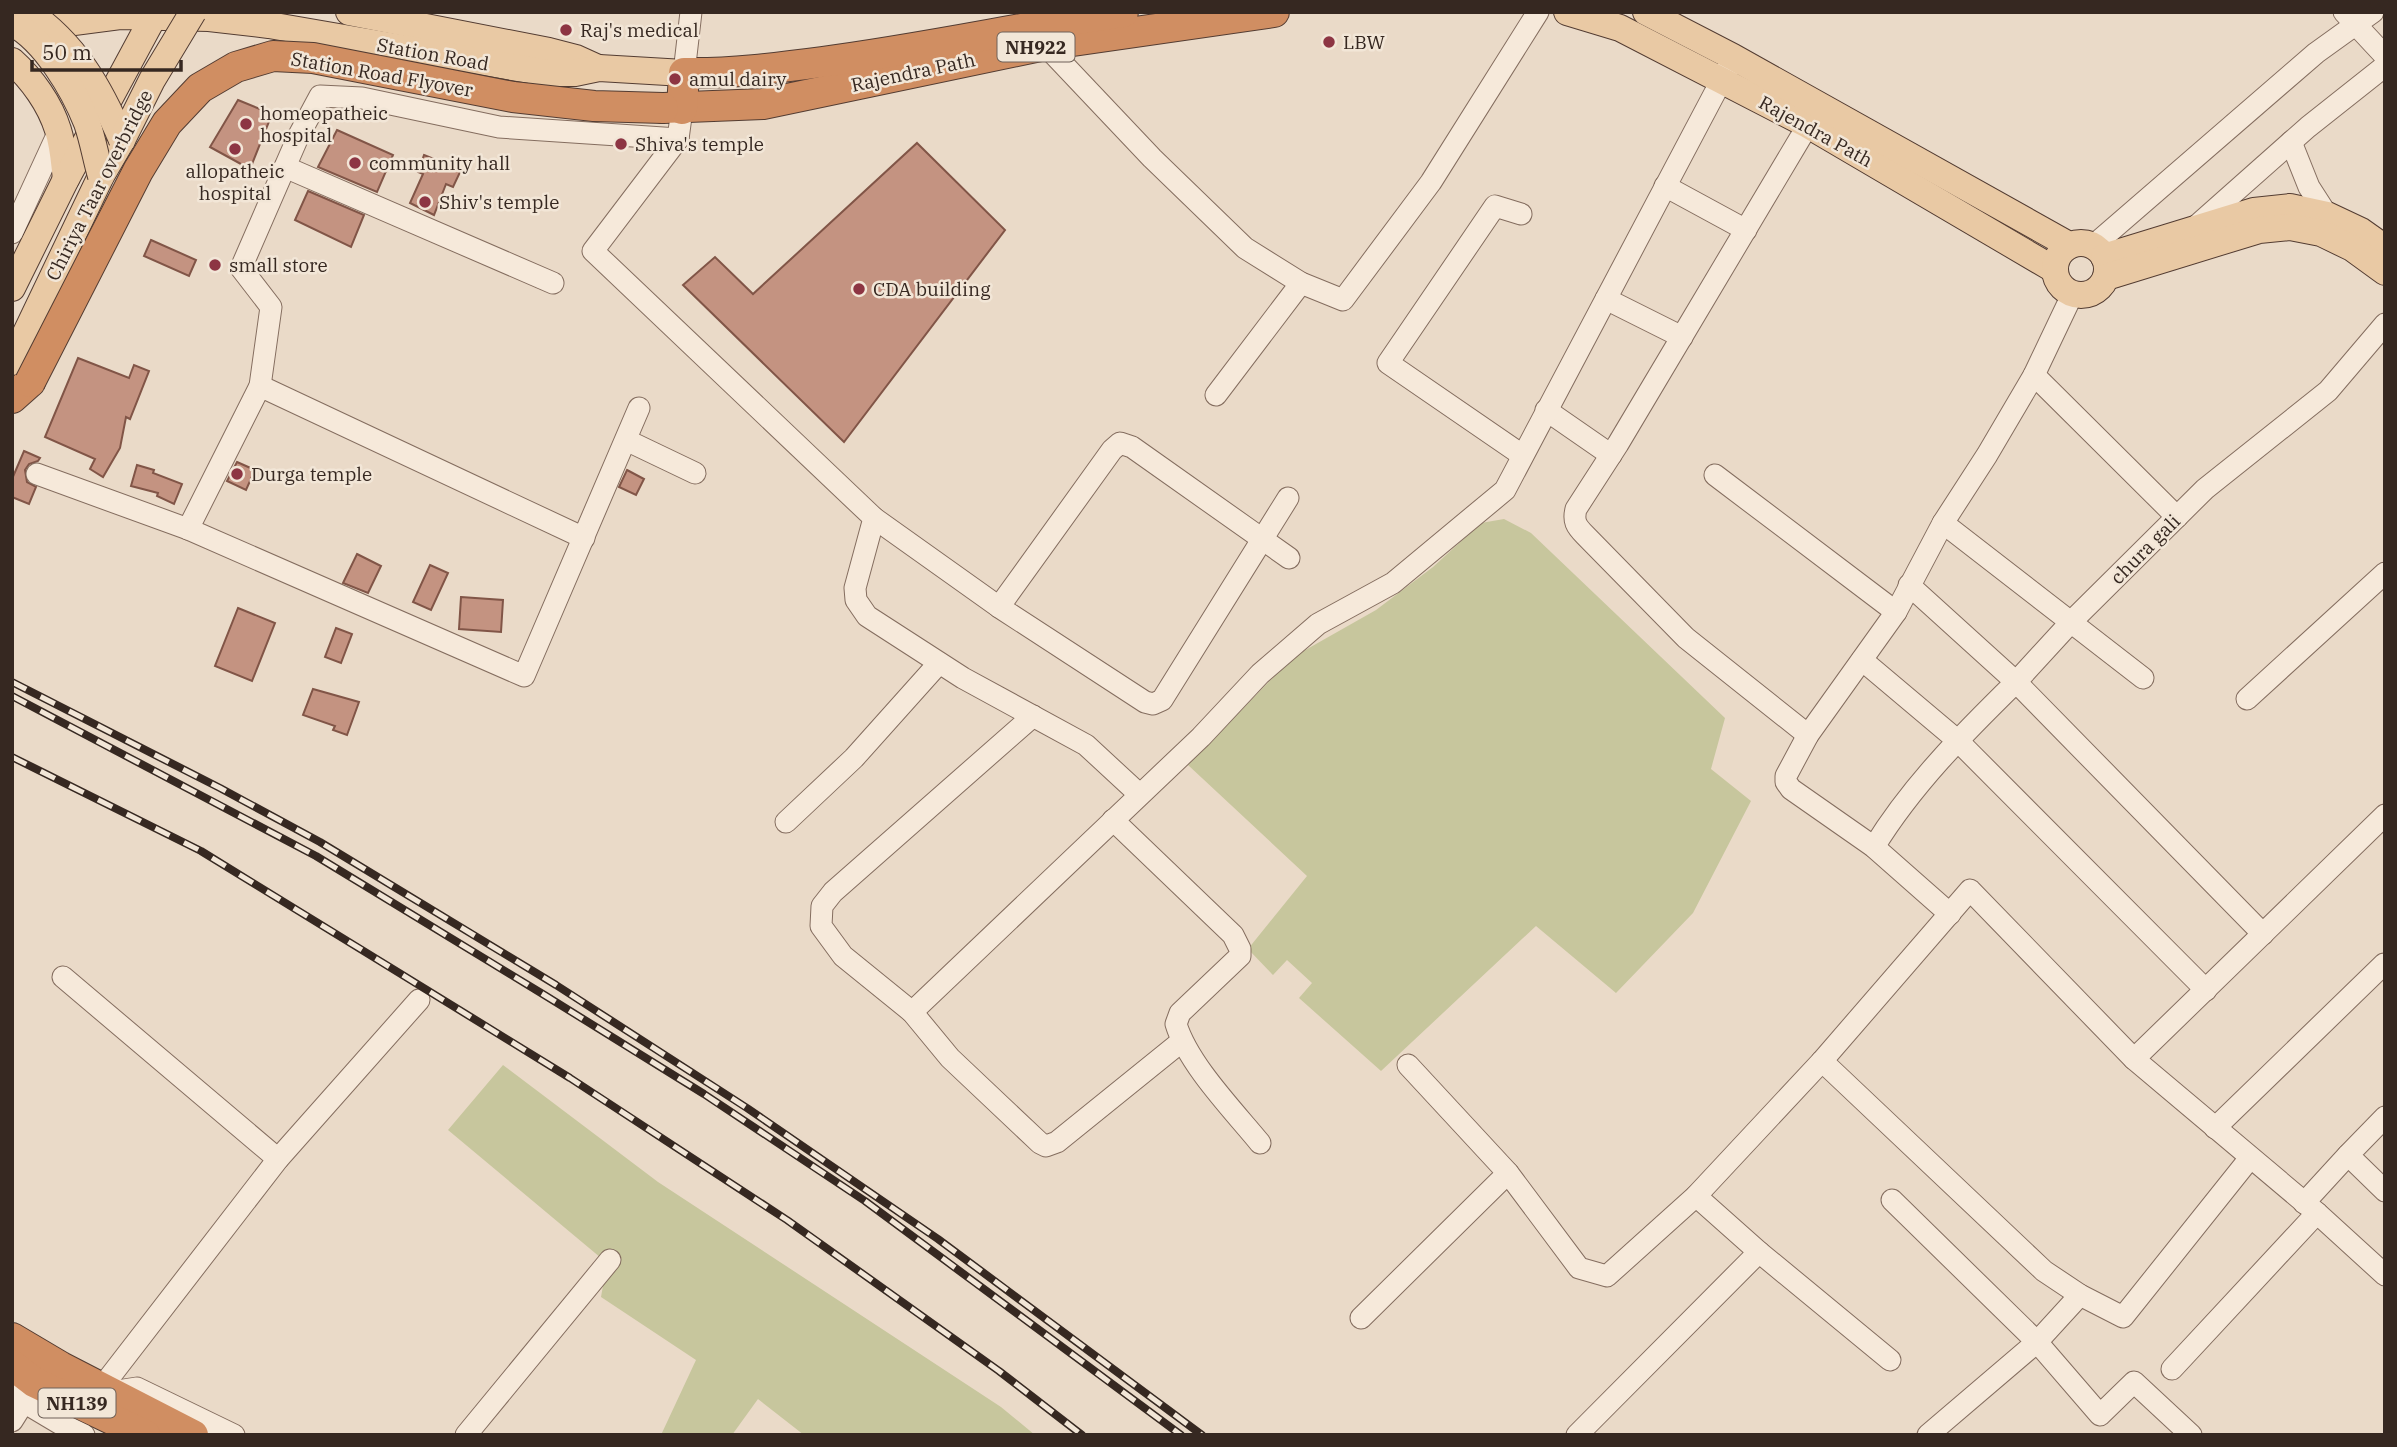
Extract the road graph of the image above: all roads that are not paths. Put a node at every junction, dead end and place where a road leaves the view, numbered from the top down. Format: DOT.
graph roads {
  1 [pos="28,12"];
  2 [pos="349,12"];
  3 [pos="691,12"];
  4 [pos="1123,12"];
  5 [pos="1274,12"];
  6 [pos="1538,12"];
  7 [pos="1567,12"];
  8 [pos="1646,12"];
  9 [pos="155,14"];
  10 [pos="205,14"];
  11 [pos="2358,16"];
  12 [pos="12,23"];
  13 [pos="1046,26"];
  14 [pos="12,30"];
  15 [pos="342,38"];
  16 [pos="2385,56"];
  17 [pos="12,61"];
  18 [pos="2385,66"];
  19 [pos="599,68"];
  20 [pos="1728,69"];
  21 [pos="757,70"];
  22 [pos="684,73"];
  23 [pos="320,96"];
  24 [pos="763,104"];
  25 [pos="673,108"];
  26 [pos="1808,125"];
  27 [pos="59,131"];
  28 [pos="678,139"];
  29 [pos="122,140"];
  30 [pos="2291,142"];
  31 [pos="285,167"];
  32 [pos="101,176"];
  33 [pos="66,179"];
  34 [pos="1665,186"];
  35 [pos="1521,214"];
  36 [pos="2327,215"];
  37 [pos="1746,230"];
  38 [pos="12,233"];
  39 [pos="2191,242"];
  40 [pos="2385,248"];
  41 [pos="2093,256"];
  42 [pos="2055,270"];
  43 [pos="2385,272"];
  44 [pos="553,283"];
  45 [pos="1301,283"];
  46 [pos="12,288"];
  47 [pos="2073,293"];
  48 [pos="1606,299"];
  49 [pos="2385,324"];
  50 [pos="1682,337"];
  51 [pos="12,362"];
  52 [pos="2034,375"];
  53 [pos="260,386"];
  54 [pos="1216,395"];
  55 [pos="12,398"];
  56 [pos="639,408"];
  57 [pos="1546,410"];
  58 [pos="626,440"];
  59 [pos="1522,455"];
  60 [pos="1611,455"];
  61 [pos="695,473"];
  62 [pos="37,474"];
  63 [pos="1715,475"];
  64 [pos="1288,498"];
  65 [pos="2177,517"];
  66 [pos="874,518"];
  67 [pos="1943,523"];
  68 [pos="188,529"];
  69 [pos="584,538"];
  70 [pos="1262,540"];
  71 [pos="1289,558"];
  72 [pos="2385,573"];
  73 [pos="1909,585"];
  74 [pos="999,607"];
  75 [pos="1896,612"];
  76 [pos="2071,622"];
  77 [pos="1862,660"];
  78 [pos="939,663"];
  79 [pos="2143,678"];
  80 [pos="2016,682"];
  81 [pos="2247,699"];
  82 [pos="1032,716"];
  83 [pos="1808,735"];
  84 [pos="1956,740"];
  85 [pos="1139,794"];
  86 [pos="2385,815"];
  87 [pos="1113,820"];
  88 [pos="786,822"];
  89 [pos="1874,847"];
  90 [pos="1950,914"];
  91 [pos="2263,934"];
  92 [pos="2384,964"];
  93 [pos="63,977"];
  94 [pos="2206,990"];
  95 [pos="419,1000"];
  96 [pos="912,1012"];
  97 [pos="1182,1041"];
  98 [pos="2134,1059"];
  99 [pos="1822,1061"];
  100 [pos="1408,1065"];
  101 [pos="2385,1117"];
  102 [pos="2215,1128"];
  103 [pos="1260,1143"];
  104 [pos="2348,1155"];
  105 [pos="2250,1158"];
  106 [pos="278,1159"];
  107 [pos="1508,1173"];
  108 [pos="2385,1191"];
  109 [pos="1696,1196"];
  110 [pos="1892,1200"];
  111 [pos="2310,1208"];
  112 [pos="1759,1252"];
  113 [pos="610,1260"];
  114 [pos="2385,1275"];
  115 [pos="2080,1295"];
  116 [pos="1361,1318"];
  117 [pos="12,1338"];
  118 [pos="2036,1342"];
  119 [pos="1890,1360"];
  120 [pos="12,1365"];
  121 [pos="2172,1369"];
  122 [pos="115,1394"];
  123 [pos="18,1399"];
  124 [pos="12,1421"];
  125 [pos="85,1435"];
  126 [pos="145,1435"];
  127 [pos="193,1435"];
  128 [pos="234,1435"];
  129 [pos="466,1435"];
  130 [pos="1577,1435"];
  131 [pos="1928,1435"];
  132 [pos="2192,1435"];
  1 -- 29 [label="main road, bridge"];
  2 -- 19 [label="main road, Station Road"];
  3 -- 22 [label="street"];
  4 -- 13 [label="highway, Rajendra Path / NH922"];
  5 -- 13 [label="highway, Rajendra Path / NH922"];
  6 -- 45 [label="street"];
  7 -- 20 [label="main road, Rajendra Path"];
  8 -- 20 [label="main road, Rajendra Path"];
  9 -- 10 [label="main road, Station Road"];
  9 -- 14 [label="main road, Station Road"];
  9 -- 33 [label="main road, Chiriya Taar overbridge"];
  10 -- 15 [label="main road, Station Road"];
  10 -- 29 [label="main road, Chiriya Taar overbridge, bridge"];
  11 -- 16 [label="street"];
  11 -- 41 [label="street"];
  12 -- 32 [label="main road, bridge"];
  13 -- 21 [label="highway, Rajendra Path / NH922"];
  13 -- 24 [label="highway, Rajendra Path / NH922"];
  13 -- 45 [label="street"];
  15 -- 19 [label="main road, Station Road"];
  15 -- 23 [label="street"];
  17 -- 27 [label="main road"];
  18 -- 30 [label="street"];
  19 -- 22 [label="main road"];
  20 -- 26 [label="main road, Rajendra Path"];
  20 -- 34 [label="street"];
  20 -- 41 [label="main road, Rajendra Path"];
  21 -- 22 [label="highway, Rajendra Path / NH922"];
  21 -- 24 [label="highway"];
  22 -- 25 [label="highway"];
  23 -- 28 [label="street"];
  23 -- 31 [label="street"];
  24 -- 25 [label="highway, NH922"];
  25 -- 28 [label="street"];
  25 -- 55 [label="highway, Station Road Flyover / NH922, bridge"];
  26 -- 37 [label="street"];
  26 -- 42 [label="main road, Rajendra Path"];
  27 -- 33 [label="main road"];
  27 -- 38 [label="street"];
  28 -- 66 [label="street"];
  29 -- 32 [label="main road, Chiriya Taar overbridge"];
  30 -- 36 [label="street"];
  30 -- 39 [label="street"];
  31 -- 44 [label="street"];
  31 -- 53 [label="street"];
  32 -- 51 [label="main road, Chiriya Taar overbridge"];
  33 -- 46 [label="main road, Chiriya Taar overbridge"];
  34 -- 37 [label="street"];
  34 -- 48 [label="street"];
  35 -- 59 [label="street"];
  36 -- 39 [label="main road"];
  36 -- 40 [label="main road"];
  37 -- 50 [label="street"];
  39 -- 41 [label="main road"];
  39 -- 43 [label="main road"];
  41 -- 42 [label="main road"];
  41 -- 47 [label="main road"];
  42 -- 47 [label="main road, Rajendra Path"];
  45 -- 54 [label="street"];
  47 -- 52 [label="street"];
  48 -- 50 [label="street"];
  48 -- 57 [label="street"];
  49 -- 65 [label="street, chura gali"];
  50 -- 60 [label="street"];
  52 -- 65 [label="street"];
  52 -- 67 [label="street"];
  53 -- 68 [label="street"];
  53 -- 69 [label="street"];
  56 -- 58 [label="street"];
  57 -- 59 [label="street"];
  57 -- 60 [label="street"];
  58 -- 61 [label="street"];
  58 -- 69 [label="street"];
  59 -- 85 [label="street"];
  60 -- 83 [label="street"];
  62 -- 68 [label="street"];
  63 -- 75 [label="street"];
  64 -- 70 [label="street"];
  65 -- 76 [label="street, chura gali"];
  66 -- 74 [label="street"];
  66 -- 78 [label="street"];
  67 -- 73 [label="street"];
  67 -- 76 [label="street"];
  68 -- 69 [label="street"];
  70 -- 71 [label="street"];
  70 -- 74 [label="street"];
  70 -- 74 [label="street"];
  72 -- 81 [label="street"];
  73 -- 75 [label="street"];
  73 -- 80 [label="street"];
  75 -- 77 [label="street"];
  76 -- 79 [label="street"];
  76 -- 80 [label="street, chura gali"];
  77 -- 83 [label="street"];
  77 -- 84 [label="street"];
  78 -- 82 [label="street"];
  78 -- 88 [label="street"];
  80 -- 84 [label="street, chura gali"];
  80 -- 91 [label="street"];
  82 -- 85 [label="street"];
  82 -- 96 [label="street"];
  83 -- 89 [label="street"];
  84 -- 89 [label="street, chura gali"];
  84 -- 94 [label="street"];
  85 -- 87 [label="street"];
  86 -- 91 [label="street"];
  87 -- 96 [label="street"];
  87 -- 97 [label="street"];
  89 -- 90 [label="street"];
  90 -- 98 [label="street"];
  90 -- 99 [label="street"];
  91 -- 94 [label="street"];
  92 -- 102 [label="street"];
  93 -- 106 [label="street"];
  94 -- 98 [label="street"];
  95 -- 106 [label="street"];
  96 -- 97 [label="street"];
  97 -- 103 [label="street"];
  98 -- 102 [label="street"];
  99 -- 109 [label="street"];
  99 -- 115 [label="street"];
  100 -- 107 [label="street"];
  101 -- 104 [label="street"];
  102 -- 105 [label="street"];
  104 -- 108 [label="street"];
  104 -- 111 [label="street"];
  105 -- 111 [label="street"];
  105 -- 115 [label="street"];
  106 -- 122 [label="street"];
  107 -- 109 [label="street"];
  107 -- 116 [label="street"];
  109 -- 112 [label="street"];
  110 -- 118 [label="street"];
  111 -- 114 [label="street"];
  111 -- 121 [label="street"];
  112 -- 119 [label="street"];
  112 -- 130 [label="street"];
  113 -- 129 [label="street"];
  115 -- 118 [label="street"];
  117 -- 122 [label="highway, NH139"];
  118 -- 131 [label="street"];
  118 -- 132 [label="street"];
  120 -- 126 [label="highway, NH139"];
  122 -- 127 [label="highway, NH139"];
  122 -- 128 [label="street"];
  123 -- 124 [label="street"];
  123 -- 125 [label="street"];
}
